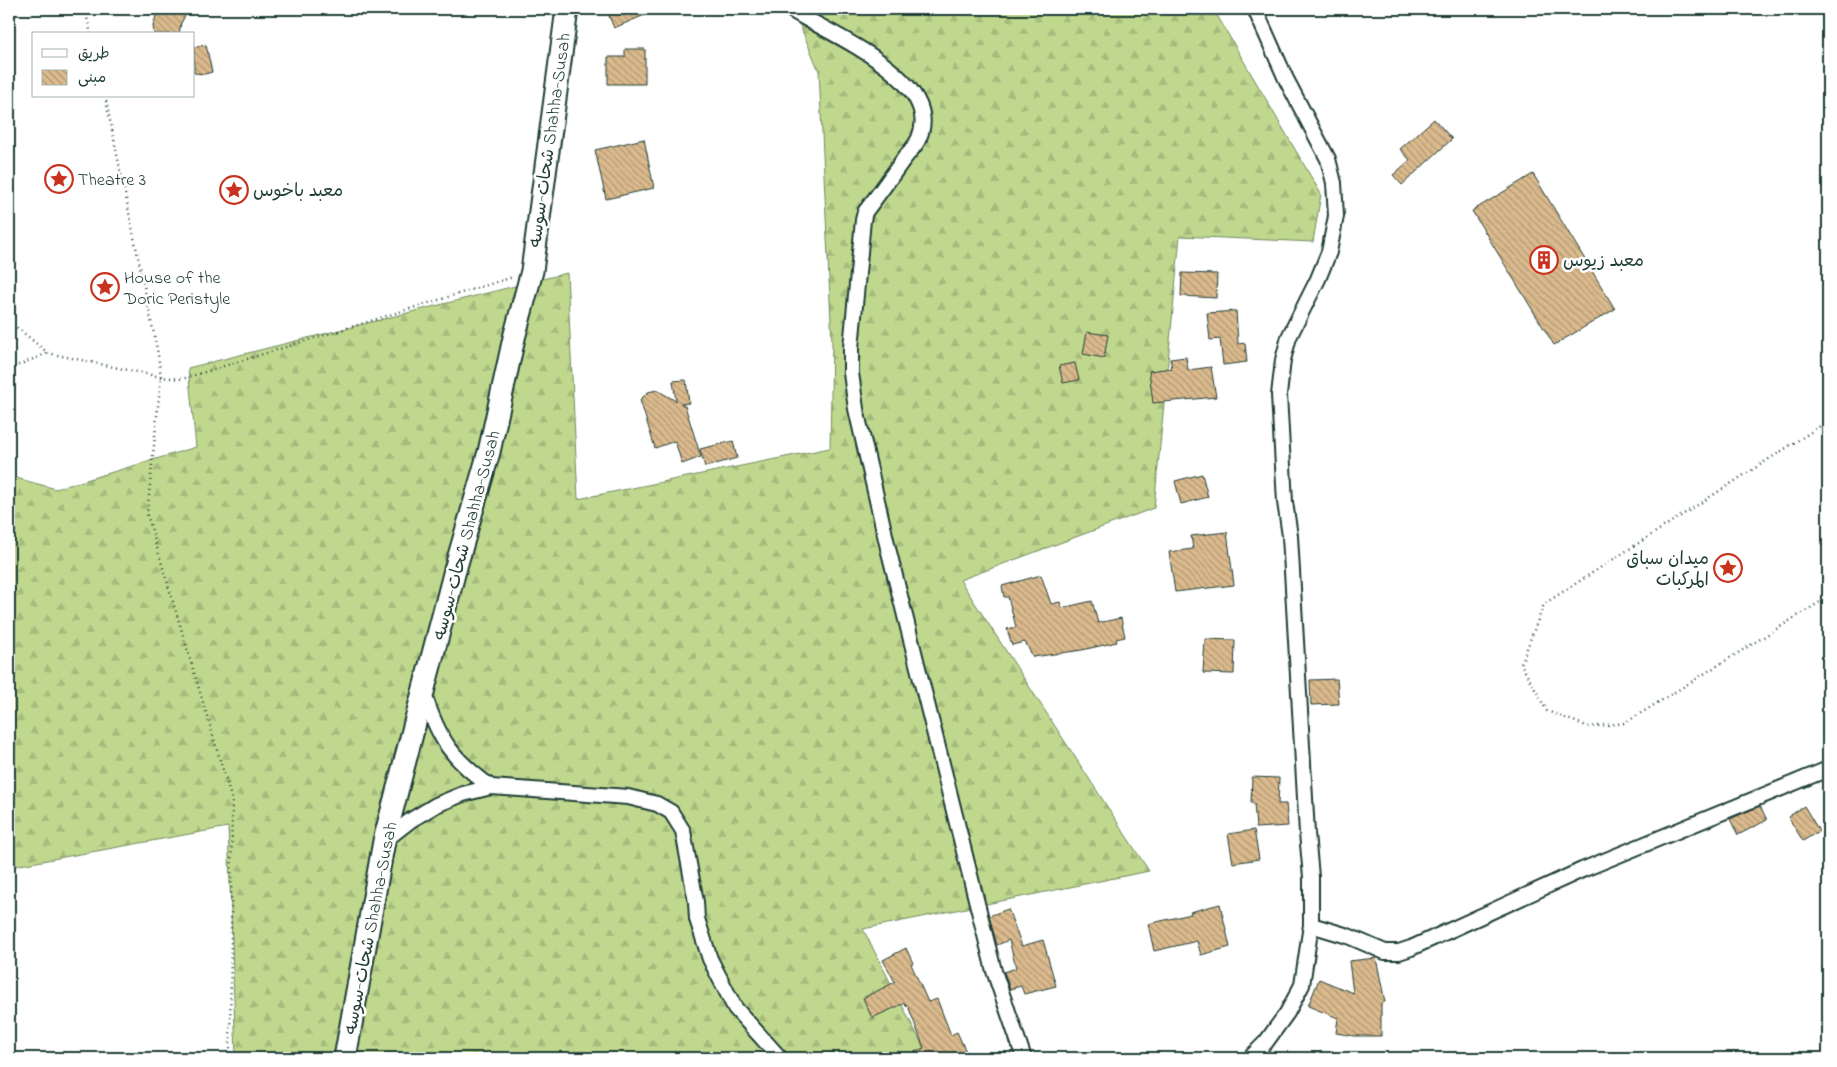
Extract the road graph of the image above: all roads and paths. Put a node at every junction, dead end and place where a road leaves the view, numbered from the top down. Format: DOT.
graph roads {
  1 [pos="85,9"];
  2 [pos="567,9"];
  3 [pos="790,9"];
  4 [pos="1254,9"];
  5 [pos="91,32"];
  6 [pos="105,98"];
  7 [pos="532,271"];
  8 [pos="9,321"];
  9 [pos="48,353"];
  10 [pos="9,369"];
  11 [pos="160,377"];
  12 [pos="1828,421"];
  13 [pos="1828,597"];
  14 [pos="424,694"];
  15 [pos="1828,769"];
  16 [pos="491,787"];
  17 [pos="384,841"];
  18 [pos="1312,925"];
  19 [pos="230,1058"];
  20 [pos="346,1058"];
  21 [pos="780,1058"];
  22 [pos="1024,1058"];
  23 [pos="1250,1058"];
  1 -- 5 [label="path"];
  2 -- 7 [label="main road, شحات-سوسه Shahha-Susah"];
  3 -- 22 [label="street"];
  4 -- 18 [label="street"];
  6 -- 11 [label="path"];
  7 -- 11 [label="path"];
  7 -- 14 [label="main road, شحات-سوسه Shahha-Susah"];
  8 -- 9 [label="path"];
  9 -- 10 [label="path"];
  9 -- 11 [label="path"];
  11 -- 19 [label="path"];
  12 -- 13 [label="path"];
  14 -- 16 [label="street"];
  14 -- 17 [label="main road, شحات-سوسه Shahha-Susah"];
  15 -- 18 [label="street"];
  16 -- 17 [label="street"];
  16 -- 21 [label="street"];
  17 -- 20 [label="main road, شحات-سوسه Shahha-Susah"];
  18 -- 23 [label="street"];
}
